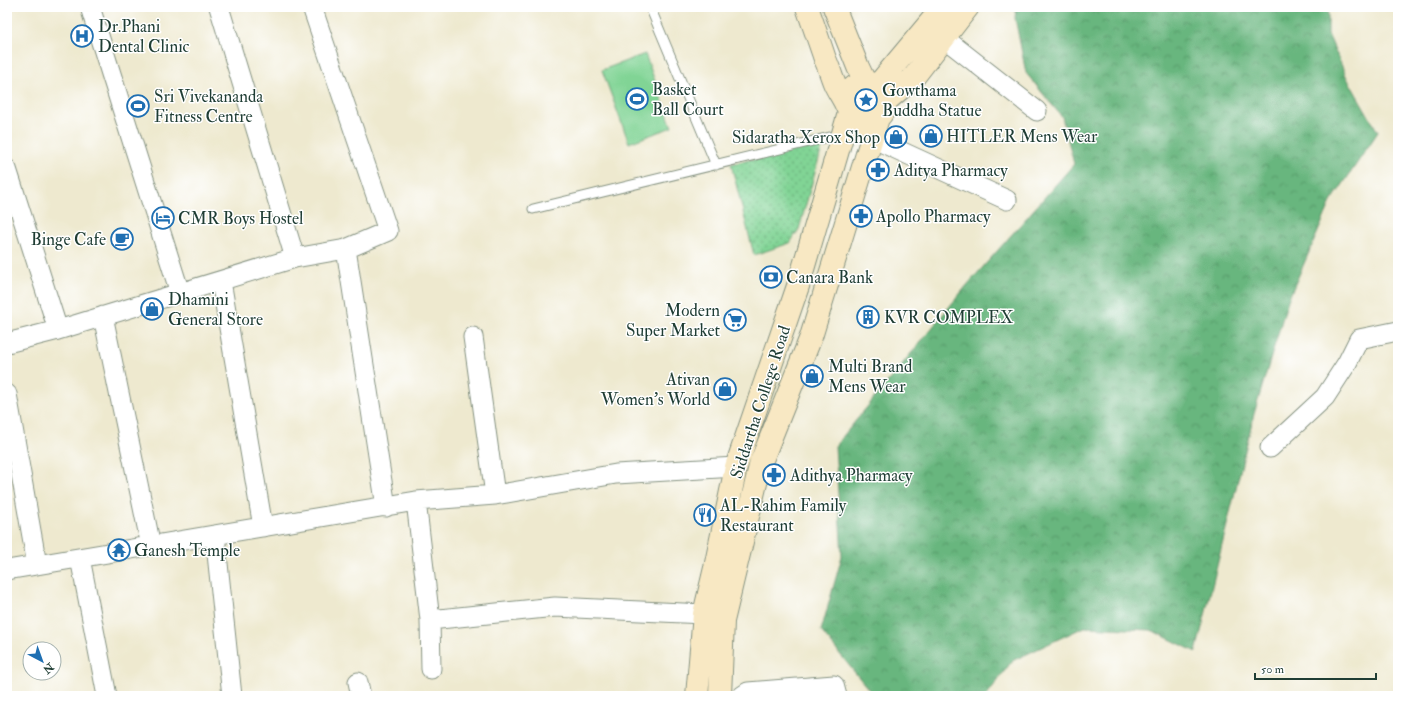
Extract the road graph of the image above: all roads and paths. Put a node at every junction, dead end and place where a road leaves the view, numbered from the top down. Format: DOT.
graph roads {
  1 [pos="90,7"];
  2 [pos="219,7"];
  3 [pos="312,7"];
  4 [pos="650,7"];
  5 [pos="807,7"];
  6 [pos="834,7"];
  7 [pos="944,7"];
  8 [pos="968,7"];
  9 [pos="944,38"];
  10 [pos="876,105"];
  11 [pos="1037,111"];
  12 [pos="846,117"];
  13 [pos="716,164"];
  14 [pos="7,170"];
  15 [pos="1007,200"];
  16 [pos="533,209"];
  17 [pos="346,248"];
  18 [pos="295,258"];
  19 [pos="221,281"];
  20 [pos="180,293"];
  21 [pos="103,316"];
  22 [pos="58,330"];
  23 [pos="1398,331"];
  24 [pos="473,338"];
  25 [pos="7,343"];
  26 [pos="7,394"];
  27 [pos="1270,448"];
  28 [pos="736,467"];
  29 [pos="495,495"];
  30 [pos="416,501"];
  31 [pos="386,507"];
  32 [pos="263,527"];
  33 [pos="215,535"];
  34 [pos="151,546"];
  35 [pos="80,558"];
  36 [pos="38,565"];
  37 [pos="7,570"];
  38 [pos="704,614"];
  39 [pos="430,620"];
  40 [pos="431,668"];
  41 [pos="107,696"];
  42 [pos="232,696"];
  43 [pos="697,696"];
  44 [pos="720,696"];
  45 [pos="742,696"];
  46 [pos="837,696"];
  1 -- 20 [label="street"];
  2 -- 18 [label="street"];
  3 -- 17 [label="street"];
  4 -- 13 [label="lane"];
  5 -- 12 [label="street"];
  6 -- 10 [label="street"];
  7 -- 10 [label="street"];
  8 -- 9 [label="street"];
  9 -- 10 [label="street"];
  9 -- 11 [label="street"];
  10 -- 12 [label="street"];
  10 -- 12 [label="street, Siddartha College Road"];
  10 -- 15 [label="street"];
  10 -- 44 [label="street, Siddartha College Road"];
  12 -- 13 [label="lane"];
  12 -- 28 [label="street, Siddartha College Road"];
  13 -- 16 [label="lane"];
  14 -- 22 [label="street"];
  17 -- 18 [label="street"];
  17 -- 31 [label="street"];
  18 -- 19 [label="street"];
  19 -- 20 [label="street"];
  19 -- 32 [label="street"];
  20 -- 21 [label="street"];
  21 -- 22 [label="street"];
  21 -- 34 [label="street"];
  22 -- 25 [label="street"];
  23 -- 27 [label="street"];
  24 -- 29 [label="street"];
  26 -- 36 [label="street"];
  28 -- 29 [label="street"];
  28 -- 38 [label="street, Siddartha College Road"];
  29 -- 30 [label="street"];
  30 -- 31 [label="street"];
  30 -- 39 [label="street"];
  31 -- 32 [label="street"];
  32 -- 33 [label="street"];
  33 -- 34 [label="street"];
  33 -- 42 [label="street"];
  34 -- 35 [label="street"];
  35 -- 36 [label="street"];
  35 -- 41 [label="street"];
  36 -- 37 [label="street"];
  38 -- 39 [label="street"];
  38 -- 43 [label="street, Siddartha College Road"];
  39 -- 40 [label="street"];
  45 -- 46 [label="street"];
}
